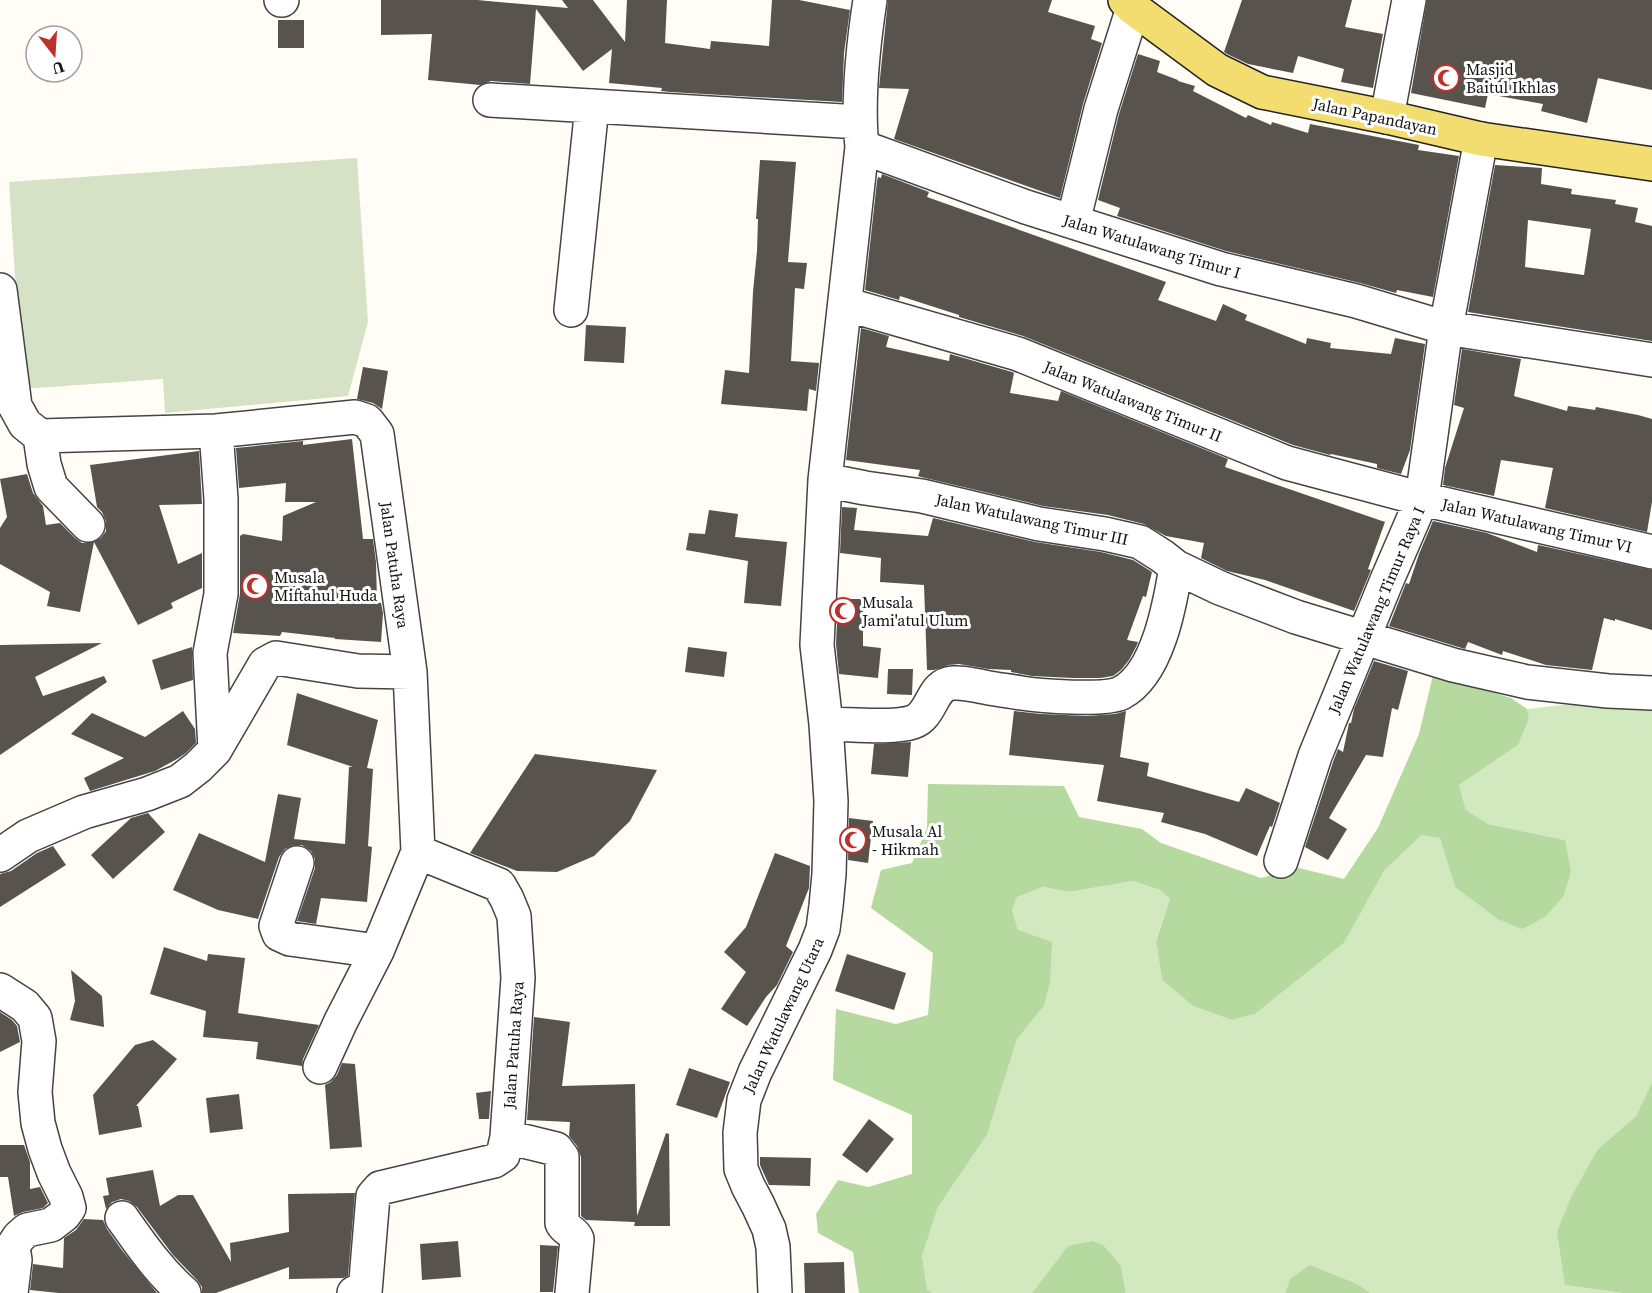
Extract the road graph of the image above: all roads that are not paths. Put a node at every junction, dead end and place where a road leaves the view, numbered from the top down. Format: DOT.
graph roads {
  1 [pos="870,0"];
  2 [pos="1409,0"];
  3 [pos="1129,4"];
  4 [pos="490,100"];
  5 [pos="592,106"];
  6 [pos="1387,117"];
  7 [pos="861,135"];
  8 [pos="1481,139"];
  9 [pos="1652,165"];
  10 [pos="1073,222"];
  11 [pos="0,290"];
  12 [pos="845,304"];
  13 [pos="571,310"];
  14 [pos="1446,328"];
  15 [pos="1652,360"];
  16 [pos="216,431"];
  17 [pos="40,436"];
  18 [pos="825,480"];
  19 [pos="1422,499"];
  20 [pos="88,525"];
  21 [pos="1652,552"];
  22 [pos="1176,567"];
  23 [pos="1363,637"];
  24 [pos="410,672"];
  25 [pos="1652,693"];
  26 [pos="826,724"];
  27 [pos="215,750"];
  28 [pos="418,852"];
  29 [pos="0,855"];
  30 [pos="1281,861"];
  31 [pos="297,863"];
  32 [pos="377,951"];
  33 [pos="0,990"];
  34 [pos="320,1067"];
  35 [pos="507,1137"];
  36 [pos="122,1218"];
  37 [pos="11,1293"];
  38 [pos="184,1293"];
  39 [pos="366,1293"];
  40 [pos="572,1293"];
  41 [pos="775,1293"];
  1 -- 7 [label="street, Jalan Watulawang Utara"];
  2 -- 6 [label="street"];
  3 -- 6 [label="main road, Jalan Papandayan"];
  3 -- 10 [label="street"];
  4 -- 5 [label="street, Jalan Watulawang Timur I"];
  5 -- 7 [label="street, Jalan Watulawang Timur I"];
  5 -- 13 [label="street"];
  6 -- 8 [label="main road, Jalan Papandayan"];
  7 -- 10 [label="street, Jalan Watulawang Timur I"];
  7 -- 12 [label="street, Jalan Watulawang Utara"];
  8 -- 9 [label="main road, Jalan Papandayan"];
  8 -- 14 [label="street, Jalan Watulawang Timur Raya I"];
  10 -- 14 [label="street, Jalan Watulawang Timur I"];
  11 -- 17 [label="street"];
  12 -- 18 [label="street, Jalan Watulawang Utara"];
  12 -- 19 [label="street, Jalan Watulawang Timur II"];
  14 -- 15 [label="street, Jalan Watulawang Timur I"];
  14 -- 19 [label="street, Jalan Watulawang Timur Raya I"];
  16 -- 17 [label="street, Jalan Patuha Raya"];
  16 -- 24 [label="street, Jalan Patuha Raya"];
  16 -- 27 [label="street"];
  17 -- 20 [label="street"];
  18 -- 22 [label="street, Jalan Watulawang Timur III"];
  18 -- 26 [label="street, Jalan Watulawang Utara"];
  19 -- 21 [label="street, Jalan Watulawang Timur VI"];
  19 -- 23 [label="street, Jalan Watulawang Timur Raya I"];
  22 -- 23 [label="street, Jalan Watulawang Timur III"];
  22 -- 26 [label="street"];
  23 -- 25 [label="street, Jalan Watulawang Timur III"];
  23 -- 30 [label="street, Jalan Watulawang Timur Raya I"];
  24 -- 27 [label="street"];
  24 -- 28 [label="street, Jalan Patuha Raya"];
  26 -- 41 [label="street, Jalan Watulawang Utara"];
  27 -- 29 [label="street"];
  28 -- 32 [label="street"];
  28 -- 35 [label="street, Jalan Patuha Raya"];
  31 -- 32 [label="street"];
  32 -- 34 [label="street"];
  33 -- 37 [label="street"];
  35 -- 39 [label="street"];
  35 -- 40 [label="street"];
  36 -- 38 [label="street"];
}
